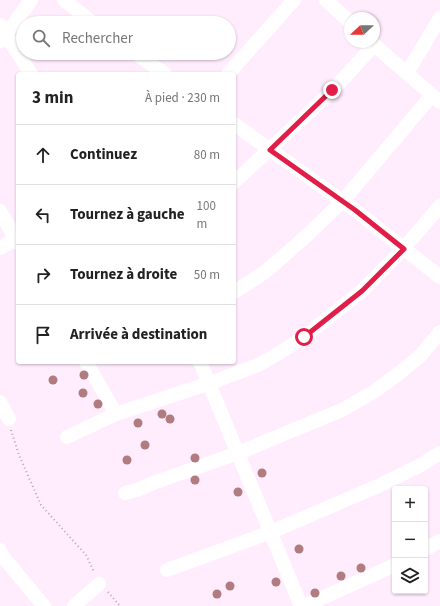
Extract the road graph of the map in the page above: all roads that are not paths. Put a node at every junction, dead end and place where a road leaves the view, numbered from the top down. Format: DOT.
graph roads {
  1 [pos="31,0"];
  2 [pos="64,0"];
  3 [pos="294,0"];
  4 [pos="326,0"];
  5 [pos="17,16"];
  6 [pos="84,16"];
  7 [pos="344,16"];
  8 [pos="16,18"];
  9 [pos="440,18"];
  10 [pos="2,34"];
  11 [pos="369,48"];
  12 [pos="379,48"];
  13 [pos="16,53"];
  14 [pos="21,60"];
  15 [pos="145,60"];
  16 [pos="30,72"];
  17 [pos="162,72"];
  18 [pos="230,72"];
  19 [pos="407,73"];
  20 [pos="436,98"];
  21 [pos="236,125"];
  22 [pos="270,150"];
  23 [pos="236,180"];
  24 [pos="342,202"];
  25 [pos="440,206"];
  26 [pos="0,211"];
  27 [pos="16,237"];
  28 [pos="16,240"];
  29 [pos="0,248"];
  30 [pos="404,249"];
  31 [pos="440,277"];
  32 [pos="236,291"];
  33 [pos="440,332"];
  34 [pos="87,364"];
  35 [pos="201,364"];
  36 [pos="210,383"];
  37 [pos="0,402"];
  38 [pos="116,414"];
  39 [pos="9,419"];
  40 [pos="67,437"];
  41 [pos="238,453"];
  42 [pos="440,453"];
  43 [pos="125,493"];
  44 [pos="271,532"];
  45 [pos="440,541"];
  46 [pos="428,547"];
  47 [pos="0,550"];
  48 [pos="392,566"];
  49 [pos="166,570"];
  50 [pos="99,584"];
  51 [pos="44,606"];
  52 [pos="74,606"];
  53 [pos="302,606"];
  1 -- 5 [label="street"];
  2 -- 6 [label="street"];
  3 -- 18 [label="street"];
  4 -- 7 [label="street"];
  8 -- 10 [label="street"];
  9 -- 19 [label="street"];
  10 -- 13 [label="street"];
  11 -- 22 [label="street"];
  12 -- 19 [label="street"];
  14 -- 16 [label="street"];
  15 -- 17 [label="street"];
  19 -- 20 [label="street"];
  20 -- 24 [label="street"];
  21 -- 22 [label="street"];
  22 -- 23 [label="street"];
  22 -- 24 [label="street"];
  24 -- 30 [label="street"];
  24 -- 32 [label="street"];
  25 -- 30 [label="street"];
  26 -- 27 [label="street"];
  28 -- 29 [label="street"];
  30 -- 31 [label="street"];
  30 -- 36 [label="street"];
  33 -- 41 [label="street"];
  34 -- 38 [label="street"];
  35 -- 36 [label="street"];
  36 -- 38 [label="street"];
  36 -- 41 [label="street"];
  37 -- 39 [label="street"];
  38 -- 40 [label="street"];
  41 -- 43 [label="street"];
  41 -- 44 [label="street"];
  42 -- 44 [label="street"];
  44 -- 49 [label="street"];
  44 -- 53 [label="street"];
  45 -- 46 [label="street"];
  47 -- 51 [label="street"];
  48 -- 53 [label="street"];
  50 -- 52 [label="street"];
}
